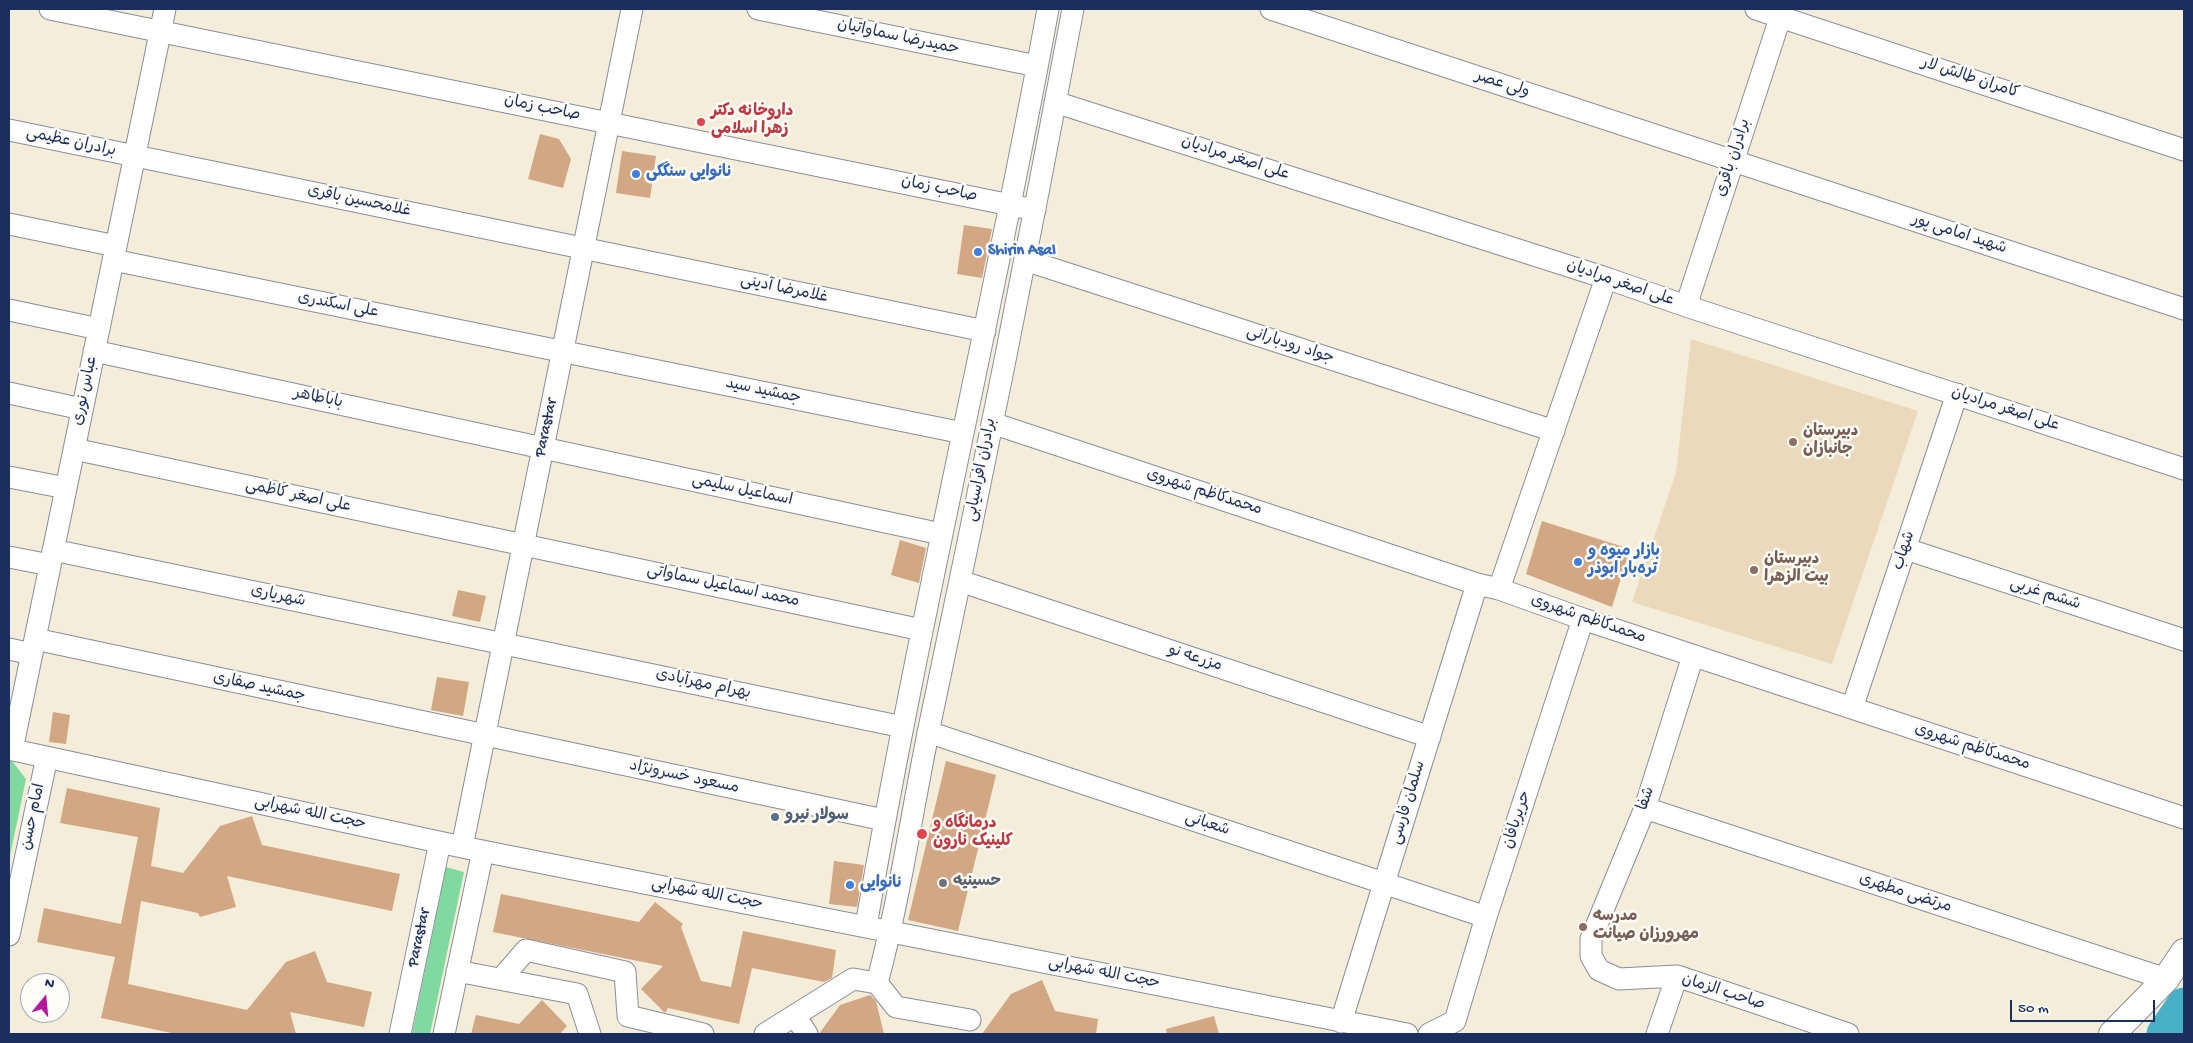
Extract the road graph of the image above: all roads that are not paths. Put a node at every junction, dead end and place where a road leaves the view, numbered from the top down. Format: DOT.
graph roads {
  1 [pos="50,9"];
  2 [pos="165,9"];
  3 [pos="632,9"];
  4 [pos="758,9"];
  5 [pos="1048,9"];
  6 [pos="1073,9"];
  7 [pos="1271,9"];
  8 [pos="1756,9"];
  9 [pos="1781,13"];
  10 [pos="160,31"];
  11 [pos="1038,66"];
  12 [pos="1055,102"];
  13 [pos="609,123"];
  14 [pos="9,130"];
  15 [pos="2184,150"];
  16 [pos="134,156"];
  17 [pos="1733,161"];
  18 [pos="1009,204"];
  19 [pos="1035,210"];
  20 [pos="9,224"];
  21 [pos="584,248"];
  22 [pos="114,253"];
  23 [pos="1025,260"];
  24 [pos="1606,278"];
  25 [pos="1686,306"];
  26 [pos="2184,309"];
  27 [pos="9,310"];
  28 [pos="98,329"];
  29 [pos="985,331"];
  30 [pos="94,351"];
  31 [pos="563,351"];
  32 [pos="9,393"];
  33 [pos="1957,394"];
  34 [pos="82,409"];
  35 [pos="992,423"];
  36 [pos="1554,431"];
  37 [pos="963,433"];
  38 [pos="543,448"];
  39 [pos="74,449"];
  40 [pos="2184,469"];
  41 [pos="9,477"];
  42 [pos="66,488"];
  43 [pos="941,534"];
  44 [pos="523,545"];
  45 [pos="1906,549"];
  46 [pos="9,557"];
  47 [pos="51,557"];
  48 [pos="960,581"];
  49 [pos="1477,584"];
  50 [pos="1500,589"];
  51 [pos="1584,619"];
  52 [pos="922,630"];
  53 [pos="2184,640"];
  54 [pos="503,644"];
  55 [pos="33,646"];
  56 [pos="9,649"];
  57 [pos="1693,656"];
  58 [pos="1852,708"];
  59 [pos="903,727"];
  60 [pos="928,732"];
  61 [pos="484,736"];
  62 [pos="1430,737"];
  63 [pos="10,750"];
  64 [pos="47,757"];
  65 [pos="1644,808"];
  66 [pos="2184,818"];
  67 [pos="884,820"];
  68 [pos="440,842"];
  69 [pos="462,847"];
  70 [pos="483,851"];
  71 [pos="1384,884"];
  72 [pos="1486,917"];
  73 [pos="866,926"];
  74 [pos="891,931"];
  75 [pos="9,935"];
  76 [pos="1591,939"];
  77 [pos="2184,952"];
  78 [pos="458,971"];
  79 [pos="1677,976"];
  80 [pos="501,979"];
  81 [pos="2166,979"];
  82 [pos="877,983"];
  83 [pos="794,1016"];
  84 [pos="970,1020"];
  85 [pos="1341,1022"];
  86 [pos="400,1034"];
  87 [pos="444,1034"];
  88 [pos="590,1034"];
  89 [pos="703,1034"];
  90 [pos="765,1034"];
  91 [pos="807,1034"];
  92 [pos="1407,1034"];
  93 [pos="1429,1034"];
  94 [pos="1657,1034"];
  95 [pos="1848,1034"];
  96 [pos="2112,1034"];
  1 -- 10 [label="street, صاحب زمان"];
  2 -- 10 [label="street, عباس نوری"];
  3 -- 13 [label="street, Parastar"];
  4 -- 11 [label="street, حمیدرضا سماواتیان"];
  5 -- 11 [label="street, برادران افراسیابی"];
  6 -- 12 [label="street, برادران افراسیابی"];
  7 -- 17 [label="street, ولی عصر"];
  8 -- 9 [label="street, کامران طالش لار"];
  9 -- 15 [label="street, کامران طالش لار"];
  9 -- 17 [label="street, برادران باقری"];
  10 -- 13 [label="street, صاحب زمان"];
  10 -- 16 [label="street, عباس نوری"];
  11 -- 18 [label="street, برادران افراسیابی"];
  12 -- 19 [label="street, برادران افراسیابی"];
  12 -- 24 [label="street, علی اصغر مرادیان"];
  13 -- 18 [label="street, صاحب زمان"];
  13 -- 21 [label="street, Parastar"];
  14 -- 16 [label="street, برادران عظیمی"];
  16 -- 21 [label="street, غلامحسین باقری"];
  16 -- 22 [label="street, عباس نوری"];
  17 -- 25 [label="street, برادران باقری"];
  17 -- 26 [label="street, شهید امامی پور"];
  18 -- 19 [label="street, صاحب زمان"];
  18 -- 29 [label="street, برادران افراسیابی"];
  19 -- 23 [label="street, برادران افراسیابی"];
  20 -- 22 [label="street, علی اسکندری"];
  21 -- 29 [label="street, غلامرضا آدینی"];
  21 -- 31 [label="street, Parastar"];
  22 -- 28 [label="street, عباس نوری"];
  22 -- 31 [label="street, علی اسکندری"];
  23 -- 35 [label="street, برادران افراسیابی"];
  23 -- 36 [label="street, جواد رودبارانی"];
  24 -- 25 [label="street, علی اصغر مرادیان"];
  24 -- 36 [label="street"];
  25 -- 33 [label="street, علی اصغر مرادیان"];
  27 -- 28 [label="street"];
  28 -- 30 [label="street, عباس نوری"];
  29 -- 37 [label="street, برادران افراسیابی"];
  30 -- 34 [label="street, عباس نوری"];
  30 -- 38 [label="street, باباطاهر"];
  31 -- 37 [label="street, جمشید سید"];
  31 -- 38 [label="street, Parastar"];
  32 -- 34 [label="street"];
  33 -- 40 [label="street, علی اصغر مرادیان"];
  33 -- 45 [label="street, شهاب"];
  34 -- 39 [label="street, عباس نوری"];
  35 -- 48 [label="street, برادران افراسیابی"];
  35 -- 49 [label="street, محمدکاظم شهروی"];
  36 -- 50 [label="street"];
  37 -- 43 [label="street, برادران افراسیابی"];
  38 -- 43 [label="street, اسماعیل سلیمی"];
  38 -- 44 [label="street, Parastar"];
  39 -- 42 [label="street, عباس نوری"];
  39 -- 44 [label="street, علی اصغر کاظمی"];
  41 -- 42 [label="street"];
  42 -- 47 [label="street, عباس نوری"];
  43 -- 52 [label="street, برادران افراسیابی"];
  44 -- 52 [label="street, محمد اسماعیل سماواتی"];
  44 -- 54 [label="street, Parastar"];
  45 -- 53 [label="street, ششم غربی"];
  45 -- 58 [label="street, شهاب"];
  46 -- 47 [label="street, شهریاری"];
  47 -- 54 [label="street, شهریاری"];
  47 -- 55 [label="street, عباس نوری"];
  48 -- 60 [label="street, برادران افراسیابی"];
  48 -- 62 [label="street, مزرعه نو"];
  49 -- 50 [label="street, محمدکاظم شهروی"];
  49 -- 62 [label="street, سلمان فارسی"];
  50 -- 51 [label="street, محمدکاظم شهروی"];
  51 -- 57 [label="street, محمدکاظم شهروی"];
  51 -- 72 [label="street, حریربافان"];
  52 -- 59 [label="street, برادران افراسیابی"];
  54 -- 59 [label="street, بهرام مهرآبادی"];
  54 -- 61 [label="street, Parastar"];
  55 -- 56 [label="street, جمشید صفاری"];
  55 -- 61 [label="street, جمشید صفاری"];
  55 -- 63 [label="street, عباس نوری"];
  57 -- 58 [label="street, محمدکاظم شهروی"];
  57 -- 65 [label="street, شفا"];
  58 -- 66 [label="street, محمدکاظم شهروی"];
  59 -- 67 [label="street, برادران افراسیابی"];
  60 -- 71 [label="street, شعبانی"];
  60 -- 74 [label="street, برادران افراسیابی"];
  61 -- 67 [label="street, مسعود خسرونژاد"];
  61 -- 69 [label="street, Parastar"];
  62 -- 71 [label="street, سلمان فارسی"];
  63 -- 64 [label="street, حجت الله شهرابی"];
  64 -- 68 [label="street, حجت الله شهرابی"];
  64 -- 75 [label="street, امام حسن"];
  65 -- 76 [label="street, شفا"];
  65 -- 81 [label="street, مرتضی مطهری"];
  67 -- 73 [label="street, برادران افراسیابی"];
  68 -- 69 [label="street, حجت الله شهرابی"];
  68 -- 86 [label="street, Parastar"];
  69 -- 70 [label="street, حجت الله شهرابی"];
  70 -- 73 [label="street, حجت الله شهرابی"];
  70 -- 78 [label="street"];
  71 -- 72 [label="street, شعبانی"];
  71 -- 85 [label="street, سلمان فارسی"];
  72 -- 93 [label="street, حریربافان"];
  73 -- 74 [label="street, حجت الله شهرابی"];
  74 -- 82 [label="street, برادران افراسیابی"];
  74 -- 85 [label="street, حجت الله شهرابی"];
  76 -- 79 [label="street, صاحب الزمان"];
  77 -- 81 [label="main road"];
  78 -- 80 [label="street"];
  78 -- 87 [label="street"];
  79 -- 94 [label="street"];
  79 -- 95 [label="street, صاحب الزمان"];
  80 -- 88 [label="street"];
  80 -- 89 [label="street"];
  81 -- 96 [label="main road"];
  82 -- 83 [label="street"];
  82 -- 84 [label="street"];
  83 -- 90 [label="street"];
  83 -- 91 [label="street"];
  85 -- 92 [label="street, حجت الله شهرابی"];
}
